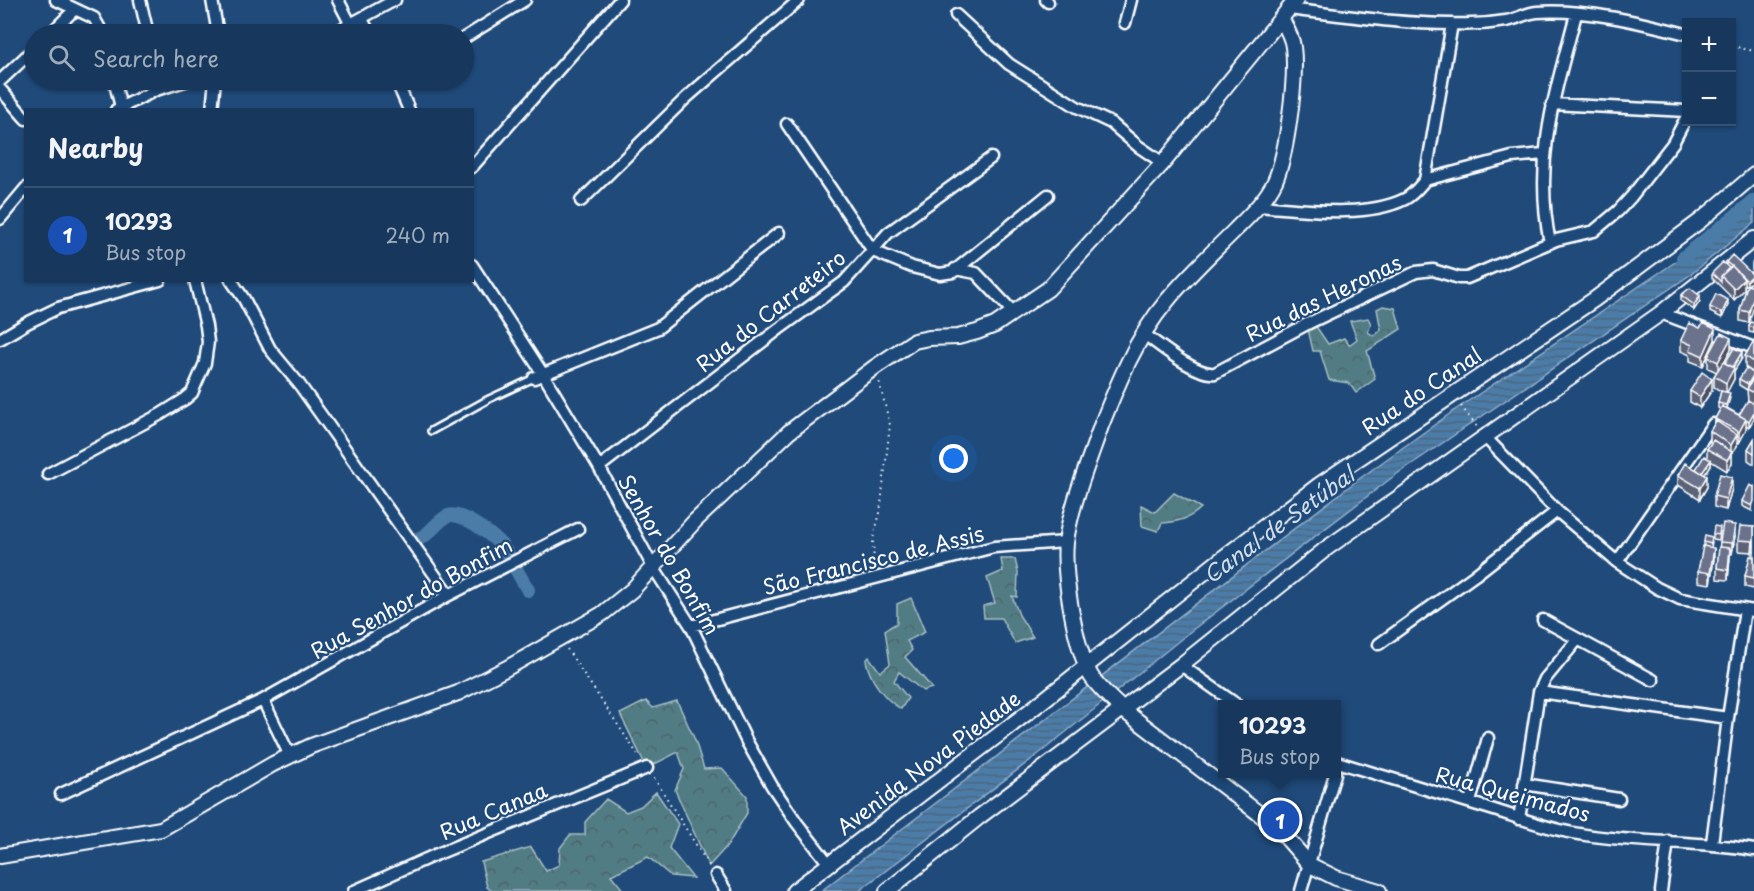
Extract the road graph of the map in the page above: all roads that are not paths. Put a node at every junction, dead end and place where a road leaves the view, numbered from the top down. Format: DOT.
graph roads {
  1 [pos="56,0"];
  2 [pos="140,0"];
  3 [pos="212,0"];
  4 [pos="338,0"];
  5 [pos="395,0"];
  6 [pos="525,0"];
  7 [pos="620,0"];
  8 [pos="799,0"];
  9 [pos="1131,0"];
  10 [pos="75,9"];
  11 [pos="1288,9"];
  12 [pos="1576,14"];
  13 [pos="956,15"];
  14 [pos="362,19"];
  15 [pos="1125,23"];
  16 [pos="60,24"];
  17 [pos="97,24"];
  18 [pos="146,24"];
  19 [pos="216,24"];
  20 [pos="350,24"];
  21 [pos="353,24"];
  22 [pos="365,24"];
  23 [pos="1452,24"];
  24 [pos="474,32"];
  25 [pos="1682,33"];
  26 [pos="24,58"];
  27 [pos="0,81"];
  28 [pos="0,89"];
  29 [pos="115,90"];
  30 [pos="147,90"];
  31 [pos="214,90"];
  32 [pos="400,90"];
  33 [pos="1552,104"];
  34 [pos="118,108"];
  35 [pos="212,108"];
  36 [pos="408,108"];
  37 [pos="1682,111"];
  38 [pos="24,117"];
  39 [pos="787,124"];
  40 [pos="1682,126"];
  41 [pos="1544,154"];
  42 [pos="991,158"];
  43 [pos="1163,163"];
  44 [pos="474,165"];
  45 [pos="1754,175"];
  46 [pos="1425,180"];
  47 [pos="24,190"];
  48 [pos="1048,195"];
  49 [pos="581,201"];
  50 [pos="1257,206"];
  51 [pos="0,219"];
  52 [pos="779,233"];
  53 [pos="1754,239"];
  54 [pos="1550,243"];
  55 [pos="873,250"];
  56 [pos="474,268"];
  57 [pos="955,269"];
  58 [pos="153,282"];
  59 [pos="195,282"];
  60 [pos="232,282"];
  61 [pos="1014,313"];
  62 [pos="1661,313"];
  63 [pos="1144,334"];
  64 [pos="0,339"];
  65 [pos="1754,348"];
  66 [pos="539,376"];
  67 [pos="1713,424"];
  68 [pos="431,431"];
  69 [pos="1485,437"];
  70 [pos="598,467"];
  71 [pos="48,474"];
  72 [pos="1557,511"];
  73 [pos="578,529"];
  74 [pos="1066,542"];
  75 [pos="1617,562"];
  76 [pos="653,567"];
  77 [pos="448,595"];
  78 [pos="1749,611"];
  79 [pos="1543,620"];
  80 [pos="691,626"];
  81 [pos="1578,639"];
  82 [pos="1379,644"];
  83 [pos="1180,665"];
  84 [pos="1090,673"];
  85 [pos="1653,680"];
  86 [pos="1539,692"];
  87 [pos="263,700"];
  88 [pos="1229,700"];
  89 [pos="1122,710"];
  90 [pos="1728,718"];
  91 [pos="1488,738"];
  92 [pos="290,756"];
  93 [pos="1341,764"];
  94 [pos="647,768"];
  95 [pos="1334,778"];
  96 [pos="1524,784"];
  97 [pos="61,794"];
  98 [pos="1619,799"];
  99 [pos="1470,802"];
  100 [pos="1519,819"];
  101 [pos="1668,841"];
  102 [pos="1712,843"];
  103 [pos="1754,850"];
  104 [pos="0,856"];
  105 [pos="830,864"];
  106 [pos="1310,865"];
  107 [pos="716,875"];
  108 [pos="357,890"];
  109 [pos="726,891"];
  110 [pos="794,891"];
  111 [pos="887,891"];
  112 [pos="1301,891"];
  113 [pos="1379,891"];
  114 [pos="1661,891"];
  1 -- 10 [label="street"];
  2 -- 18 [label="street"];
  3 -- 19 [label="street"];
  4 -- 20 [label="street"];
  5 -- 14 [label="street"];
  6 -- 24 [label="street"];
  7 -- 44 [label="street"];
  8 -- 49 [label="street"];
  9 -- 15 [label="street"];
  10 -- 16 [label="street"];
  10 -- 17 [label="street"];
  11 -- 23 [label="street"];
  11 -- 43 [label="street"];
  11 -- 50 [label="street"];
  12 -- 23 [label="street"];
  12 -- 25 [label="street"];
  12 -- 33 [label="street"];
  13 -- 43 [label="street"];
  14 -- 21 [label="street"];
  14 -- 22 [label="street"];
  23 -- 46 [label="street"];
  26 -- 27 [label="street"];
  28 -- 38 [label="street"];
  29 -- 34 [label="street"];
  30 -- 34 [label="street"];
  31 -- 35 [label="street"];
  32 -- 36 [label="street"];
  33 -- 37 [label="street"];
  33 -- 41 [label="street"];
  39 -- 55 [label="street"];
  40 -- 54 [label="street, Rua das Heronas"];
  41 -- 46 [label="street"];
  41 -- 54 [label="street"];
  42 -- 55 [label="street, Rua do Carreteiro"];
  43 -- 61 [label="street"];
  45 -- 84 [label="street, Rua do Canal"];
  46 -- 50 [label="street"];
  47 -- 51 [label="street"];
  48 -- 57 [label="street"];
  50 -- 63 [label="street"];
  52 -- 66 [label="street"];
  53 -- 62 [label="street"];
  54 -- 63 [label="street, Rua das Heronas"];
  55 -- 57 [label="street"];
  55 -- 70 [label="street, Rua do Carreteiro"];
  56 -- 66 [label="street, Senhor do Bonfim"];
  57 -- 61 [label="street"];
  58 -- 64 [label="street"];
  59 -- 71 [label="street"];
  60 -- 77 [label="street"];
  61 -- 76 [label="street"];
  62 -- 65 [label="street"];
  62 -- 69 [label="street"];
  63 -- 74 [label="street"];
  66 -- 68 [label="lane"];
  66 -- 70 [label="street, Senhor do Bonfim"];
  67 -- 75 [label="street"];
  69 -- 72 [label="street"];
  69 -- 83 [label="street"];
  70 -- 76 [label="street, Senhor do Bonfim"];
  72 -- 75 [label="street"];
  72 -- 82 [label="street"];
  73 -- 77 [label="street, Rua Senhor do Bonfim"];
  74 -- 80 [label="street, São Francisco de Assis"];
  74 -- 84 [label="street"];
  75 -- 78 [label="street"];
  76 -- 80 [label="street, Senhor do Bonfim"];
  76 -- 92 [label="street"];
  77 -- 87 [label="street, Rua Senhor do Bonfim"];
  78 -- 90 [label="street"];
  79 -- 81 [label="street"];
  80 -- 105 [label="street, Senhor do Bonfim"];
  81 -- 85 [label="street"];
  81 -- 86 [label="street"];
  83 -- 88 [label="street"];
  83 -- 89 [label="street"];
  84 -- 89 [label="street"];
  84 -- 105 [label="street, Avenida Nova Piedade"];
  86 -- 90 [label="street"];
  86 -- 96 [label="street"];
  87 -- 92 [label="street"];
  87 -- 97 [label="street, Rua Senhor do Bonfim"];
  89 -- 106 [label="street"];
  89 -- 111 [label="street"];
  90 -- 102 [label="street"];
  91 -- 99 [label="street"];
  92 -- 104 [label="street"];
  93 -- 99 [label="street, Rua Queimados"];
  94 -- 108 [label="street, Rua Canaa"];
  95 -- 106 [label="street"];
  96 -- 98 [label="street"];
  96 -- 100 [label="street"];
  99 -- 100 [label="street, Rua Queimados"];
  100 -- 101 [label="street, Rua Queimados"];
  101 -- 102 [label="street, Rua Queimados"];
  101 -- 114 [label="street"];
  102 -- 103 [label="street, Rua Queimados"];
  105 -- 110 [label="street, Avenida Nova Piedade"];
  106 -- 112 [label="street"];
  106 -- 113 [label="street"];
  107 -- 109 [label="street"];
}
